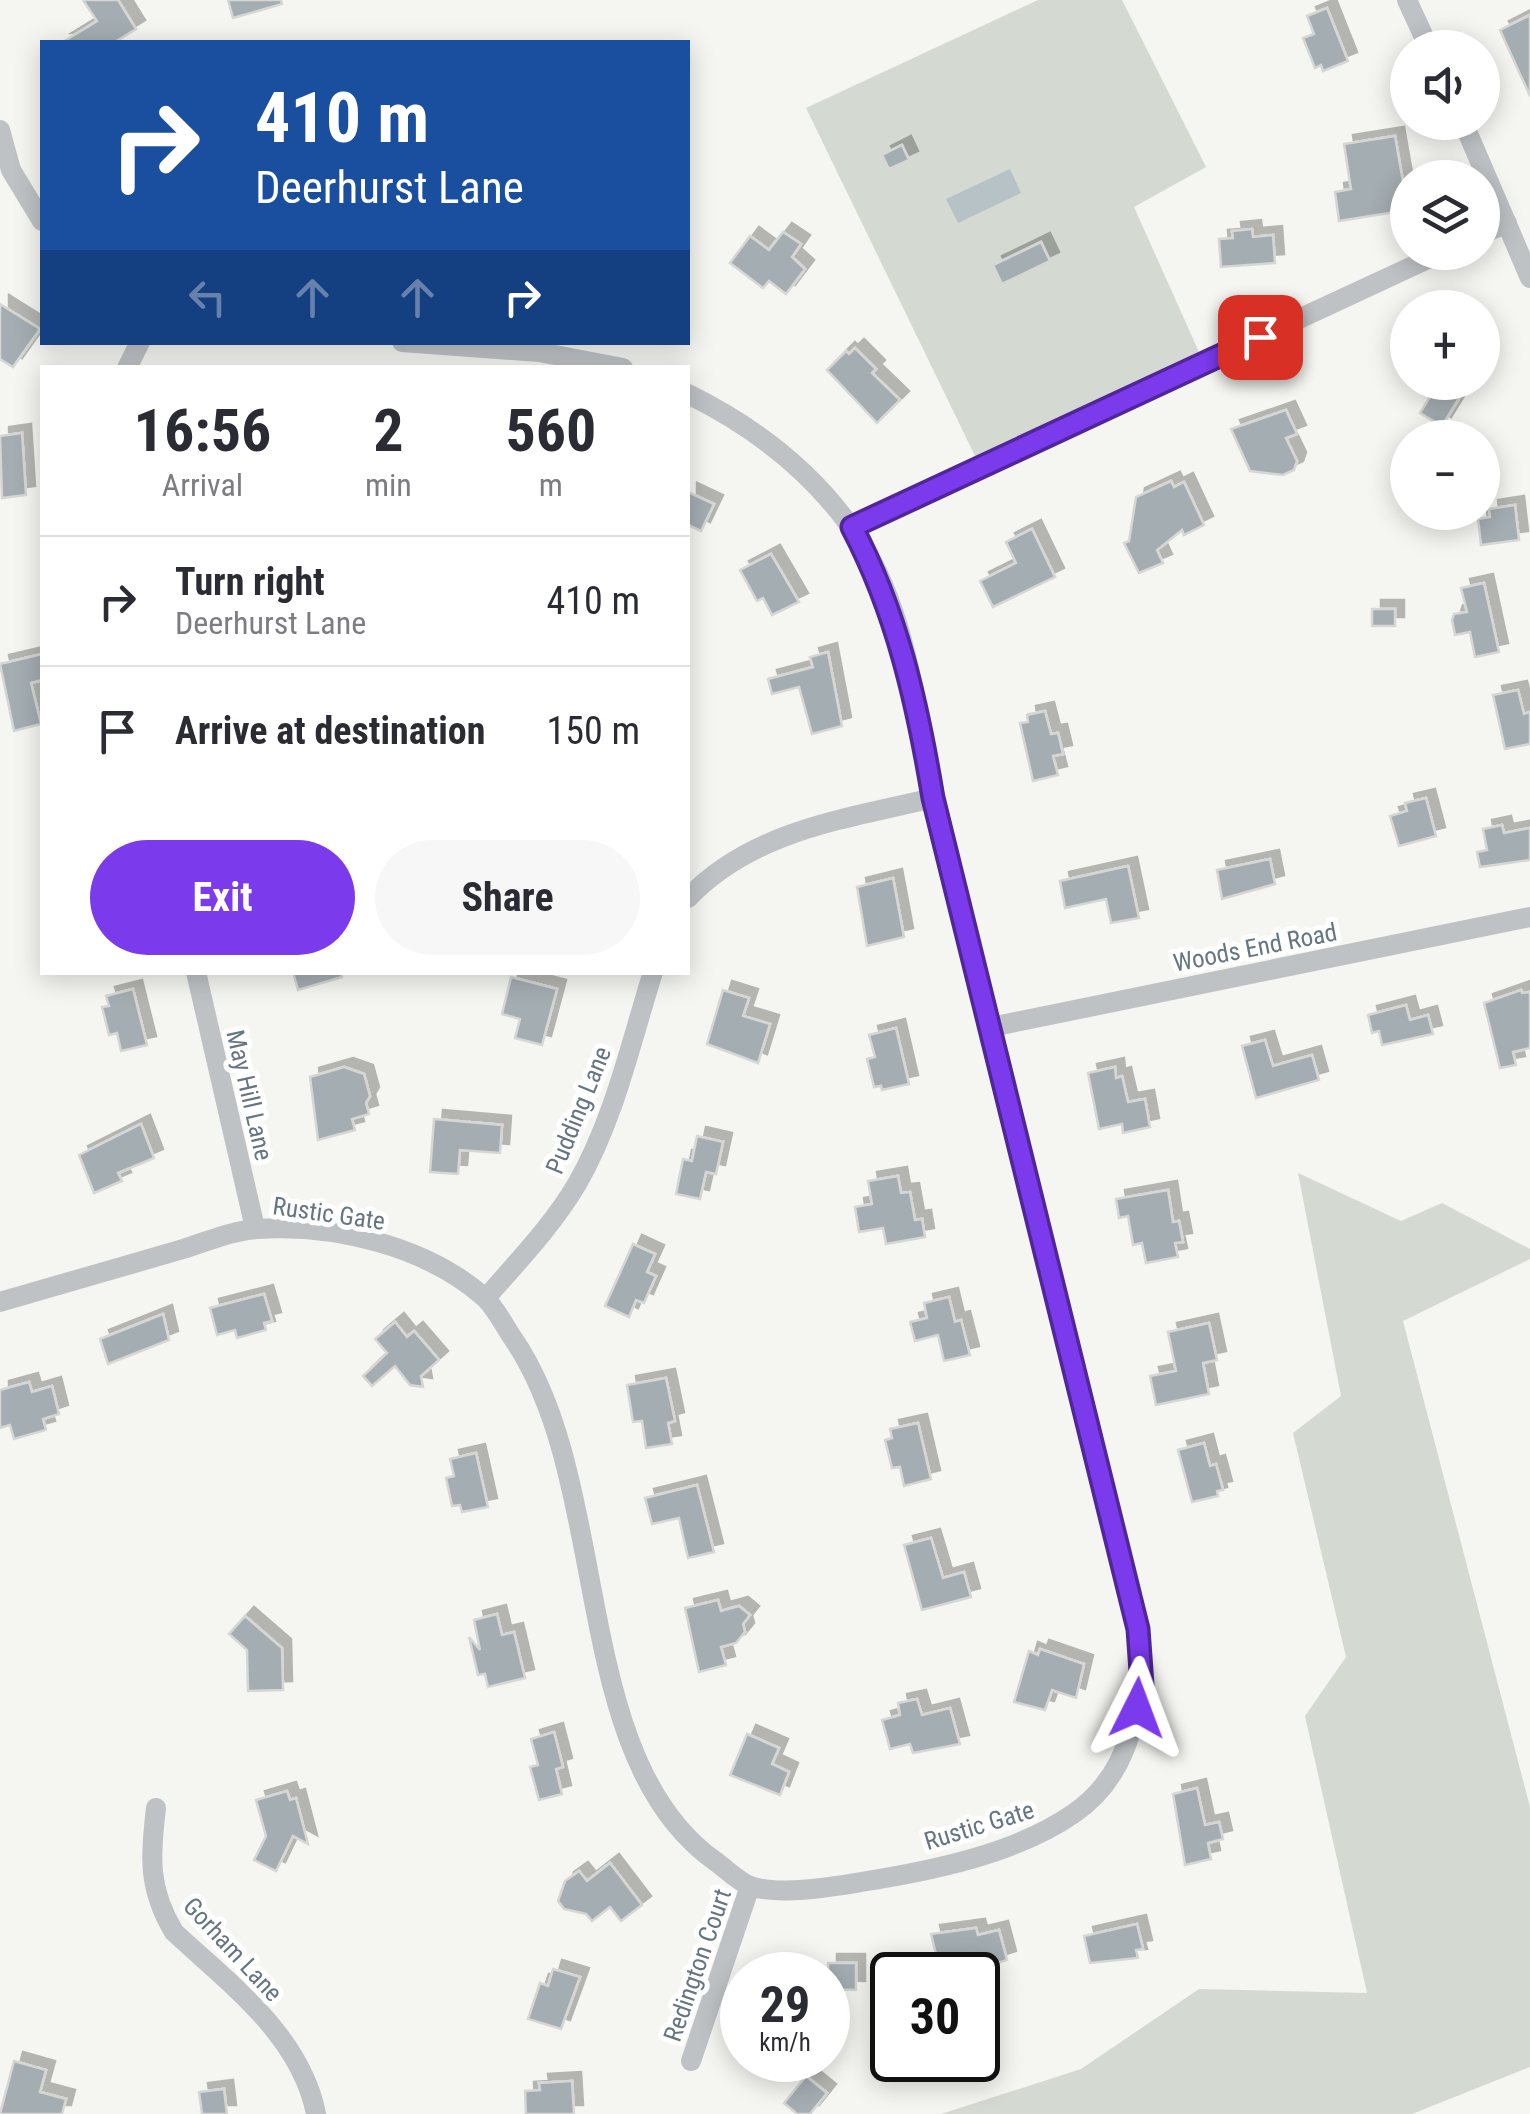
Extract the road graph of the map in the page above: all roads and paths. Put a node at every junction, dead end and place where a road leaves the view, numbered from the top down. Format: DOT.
graph roads {
  1 [pos="1407,0"];
  2 [pos="1421,30"];
  3 [pos="0,130"];
  4 [pos="1471,140"];
  5 [pos="40,218"];
  6 [pos="1507,223"];
  7 [pos="1500,226"];
  8 [pos="1404,270"];
  9 [pos="1530,278"];
  10 [pos="443,345"];
  11 [pos="607,365"];
  12 [pos="690,395"];
  13 [pos="852,527"];
  14 [pos="933,798"];
  15 [pos="690,896"];
  16 [pos="1530,917"];
  17 [pos="197,975"];
  18 [pos="652,975"];
  19 [pos="991,1027"];
  20 [pos="255,1228"];
  21 [pos="486,1298"];
  22 [pos="0,1302"];
  23 [pos="156,1808"];
  24 [pos="750,1886"];
  25 [pos="691,2061"];
  26 [pos="316,2114"];
  1 -- 2 [label="street"];
  3 -- 5 [label="street"];
  4 -- 6 [label="street"];
  6 -- 7 [label="street"];
  6 -- 9 [label="street"];
  8 -- 13 [label="street"];
  10 -- 11 [label="street"];
  12 -- 13 [label="street, Rustic Gate"];
  13 -- 14 [label="street, Rustic Gate"];
  14 -- 15 [label="street"];
  14 -- 19 [label="street, Rustic Gate"];
  16 -- 19 [label="street, Woods End Road"];
  17 -- 20 [label="street, May Hill Lane"];
  18 -- 21 [label="street, Pudding Lane"];
  19 -- 24 [label="street, Rustic Gate"];
  20 -- 21 [label="street, Rustic Gate"];
  20 -- 22 [label="street, Rustic Gate"];
  21 -- 24 [label="street, Rustic Gate"];
  23 -- 26 [label="street, Gorham Lane"];
  24 -- 25 [label="street, Redington Court"];
}
